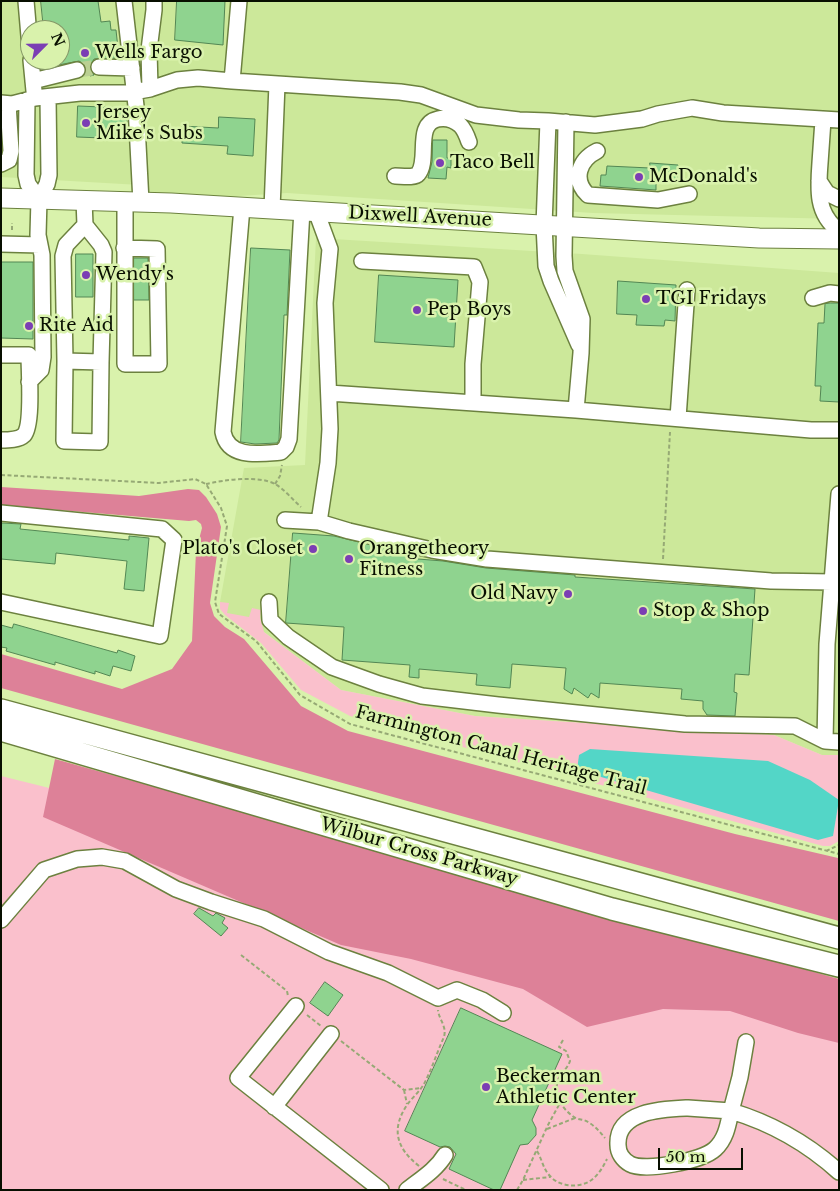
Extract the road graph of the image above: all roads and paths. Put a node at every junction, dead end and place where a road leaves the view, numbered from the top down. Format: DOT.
graph roads {
  1 [pos="26,1"];
  2 [pos="124,1"];
  3 [pos="154,1"];
  4 [pos="239,1"];
  5 [pos="28,20"];
  6 [pos="99,67"];
  7 [pos="132,68"];
  8 [pos="32,70"];
  9 [pos="77,70"];
  10 [pos="33,81"];
  11 [pos="232,81"];
  12 [pos="276,84"];
  13 [pos="150,89"];
  14 [pos="134,92"];
  15 [pos="37,98"];
  16 [pos="5,104"];
  17 [pos="823,120"];
  18 [pos="839,120"];
  19 [pos="548,121"];
  20 [pos="566,122"];
  21 [pos="469,142"];
  22 [pos="597,151"];
  23 [pos="1,164"];
  24 [pos="396,176"];
  25 [pos="819,181"];
  26 [pos="688,194"];
  27 [pos="1,198"];
  28 [pos="39,199"];
  29 [pos="839,199"];
  30 [pos="84,200"];
  31 [pos="133,202"];
  32 [pos="242,207"];
  33 [pos="272,209"];
  34 [pos="309,210"];
  35 [pos="85,225"];
  36 [pos="544,225"];
  37 [pos="564,226"];
  38 [pos="839,231"];
  39 [pos="839,239"];
  40 [pos="1,244"];
  41 [pos="40,245"];
  42 [pos="124,248"];
  43 [pos="362,261"];
  44 [pos="687,290"];
  45 [pos="839,294"];
  46 [pos="813,298"];
  47 [pos="581,354"];
  48 [pos="1,355"];
  49 [pos="65,361"];
  50 [pos="101,362"];
  51 [pos="29,382"];
  52 [pos="329,393"];
  53 [pos="473,403"];
  54 [pos="576,410"];
  55 [pos="674,423"];
  56 [pos="839,430"];
  57 [pos="1,440"];
  58 [pos="281,452"];
  59 [pos="1,475"];
  60 [pos="206,484"];
  61 [pos="275,484"];
  62 [pos="839,494"];
  63 [pos="838,512"];
  64 [pos="1,513"];
  65 [pos="285,520"];
  66 [pos="318,522"];
  67 [pos="837,552"];
  68 [pos="662,563"];
  69 [pos="832,582"];
  70 [pos="1,602"];
  71 [pos="269,602"];
  72 [pos="834,612"];
  73 [pos="833,644"];
  74 [pos="1,710"];
  75 [pos="1,730"];
  76 [pos="832,741"];
  77 [pos="839,845"];
  78 [pos="826,851"];
  79 [pos="839,854"];
  80 [pos="1,920"];
  81 [pos="839,938"];
  82 [pos="241,955"];
  83 [pos="839,966"];
  84 [pos="438,998"];
  85 [pos="296,1006"];
  86 [pos="503,1013"];
  87 [pos="332,1034"];
  88 [pos="563,1040"];
  89 [pos="746,1042"];
  90 [pos="421,1088"];
  91 [pos="404,1090"];
  92 [pos="560,1103"];
  93 [pos="408,1105"];
  94 [pos="274,1107"];
  95 [pos="731,1111"];
  96 [pos="575,1118"];
  97 [pos="546,1130"];
  98 [pos="605,1138"];
  99 [pos="538,1151"];
  100 [pos="445,1155"];
  101 [pos="608,1156"];
  102 [pos="839,1172"];
  103 [pos="430,1173"];
  104 [pos="550,1177"];
  105 [pos="523,1180"];
  106 [pos="381,1190"];
  107 [pos="408,1190"];
  108 [pos="466,1190"];
  109 [pos="517,1190"];
  1 -- 5 [label="lane"];
  2 -- 7 [label="lane"];
  3 -- 13 [label="lane"];
  4 -- 11 [label="lane"];
  6 -- 7 [label="lane"];
  7 -- 14 [label="lane"];
  8 -- 10 [label="lane"];
  9 -- 10 [label="lane"];
  10 -- 15 [label="lane"];
  11 -- 12 [label="lane"];
  11 -- 13 [label="lane"];
  12 -- 19 [label="lane"];
  12 -- 33 [label="lane"];
  13 -- 14 [label="lane"];
  14 -- 15 [label="lane"];
  14 -- 31 [label="lane"];
  15 -- 16 [label="lane"];
  15 -- 28 [label="lane"];
  15 -- 28 [label="lane"];
  16 -- 23 [label="lane"];
  17 -- 18 [label="lane"];
  17 -- 20 [label="lane"];
  17 -- 25 [label="lane"];
  19 -- 20 [label="lane"];
  19 -- 36 [label="lane"];
  20 -- 37 [label="lane"];
  21 -- 24 [label="lane"];
  22 -- 26 [label="lane"];
  25 -- 29 [label="lane"];
  25 -- 38 [label="lane"];
  27 -- 28 [label="main road, Dixwell Avenue"];
  28 -- 30 [label="main road, Dixwell Avenue"];
  28 -- 41 [label="lane"];
  30 -- 31 [label="main road, Dixwell Avenue"];
  30 -- 35 [label="lane"];
  31 -- 32 [label="main road, Dixwell Avenue"];
  31 -- 42 [label="lane"];
  32 -- 33 [label="main road, Dixwell Avenue"];
  32 -- 58 [label="lane"];
  33 -- 34 [label="main road, Dixwell Avenue"];
  34 -- 36 [label="main road, Dixwell Avenue"];
  34 -- 52 [label="lane"];
  34 -- 58 [label="lane"];
  35 -- 49 [label="lane"];
  35 -- 50 [label="lane"];
  36 -- 37 [label="main road, Dixwell Avenue"];
  36 -- 47 [label="lane"];
  37 -- 39 [label="main road, Dixwell Avenue"];
  37 -- 47 [label="lane"];
  40 -- 41 [label="lane"];
  41 -- 51 [label="lane"];
  42 -- 42 [label="lane"];
  43 -- 53 [label="lane"];
  44 -- 55 [label="lane"];
  45 -- 46 [label="lane"];
  47 -- 54 [label="lane"];
  48 -- 51 [label="lane"];
  49 -- 50 [label="lane"];
  49 -- 50 [label="lane"];
  51 -- 57 [label="lane"];
  52 -- 53 [label="lane"];
  52 -- 66 [label="lane"];
  53 -- 54 [label="lane"];
  54 -- 55 [label="lane"];
  55 -- 56 [label="lane"];
  55 -- 68 [label="path"];
  58 -- 61 [label="path"];
  59 -- 60 [label="path"];
  60 -- 61 [label="path"];
  60 -- 78 [label="path, Farmington Canal Heritage Trail"];
  61 -- 66 [label="path"];
  62 -- 63 [label="lane"];
  63 -- 67 [label="lane"];
  64 -- 70 [label="lane"];
  65 -- 66 [label="lane"];
  66 -- 69 [label="lane"];
  67 -- 69 [label="lane"];
  69 -- 72 [label="lane"];
  71 -- 76 [label="lane"];
  72 -- 73 [label="lane"];
  73 -- 76 [label="lane"];
  74 -- 81 [label="highway, Wilbur Cross Parkway"];
  75 -- 83 [label="highway, Wilbur Cross Parkway"];
  77 -- 78 [label="path"];
  78 -- 79 [label="path, Farmington Canal Heritage Trail"];
  80 -- 84 [label="lane"];
  82 -- 85 [label="path"];
  84 -- 86 [label="lane"];
  84 -- 90 [label="path"];
  85 -- 87 [label="path"];
  85 -- 94 [label="lane"];
  87 -- 91 [label="path"];
  87 -- 94 [label="lane"];
  88 -- 92 [label="path"];
  89 -- 95 [label="lane"];
  90 -- 91 [label="path"];
  90 -- 93 [label="path"];
  91 -- 93 [label="path"];
  92 -- 96 [label="path"];
  92 -- 97 [label="path"];
  93 -- 103 [label="path"];
  94 -- 106 [label="lane"];
  95 -- 95 [label="lane"];
  95 -- 102 [label="lane"];
  96 -- 97 [label="path"];
  96 -- 98 [label="path"];
  97 -- 99 [label="path"];
  99 -- 104 [label="path"];
  99 -- 105 [label="path"];
  100 -- 103 [label="lane"];
  101 -- 104 [label="path"];
  103 -- 107 [label="lane"];
  103 -- 108 [label="path"];
  104 -- 105 [label="path"];
  105 -- 109 [label="path"];
}
